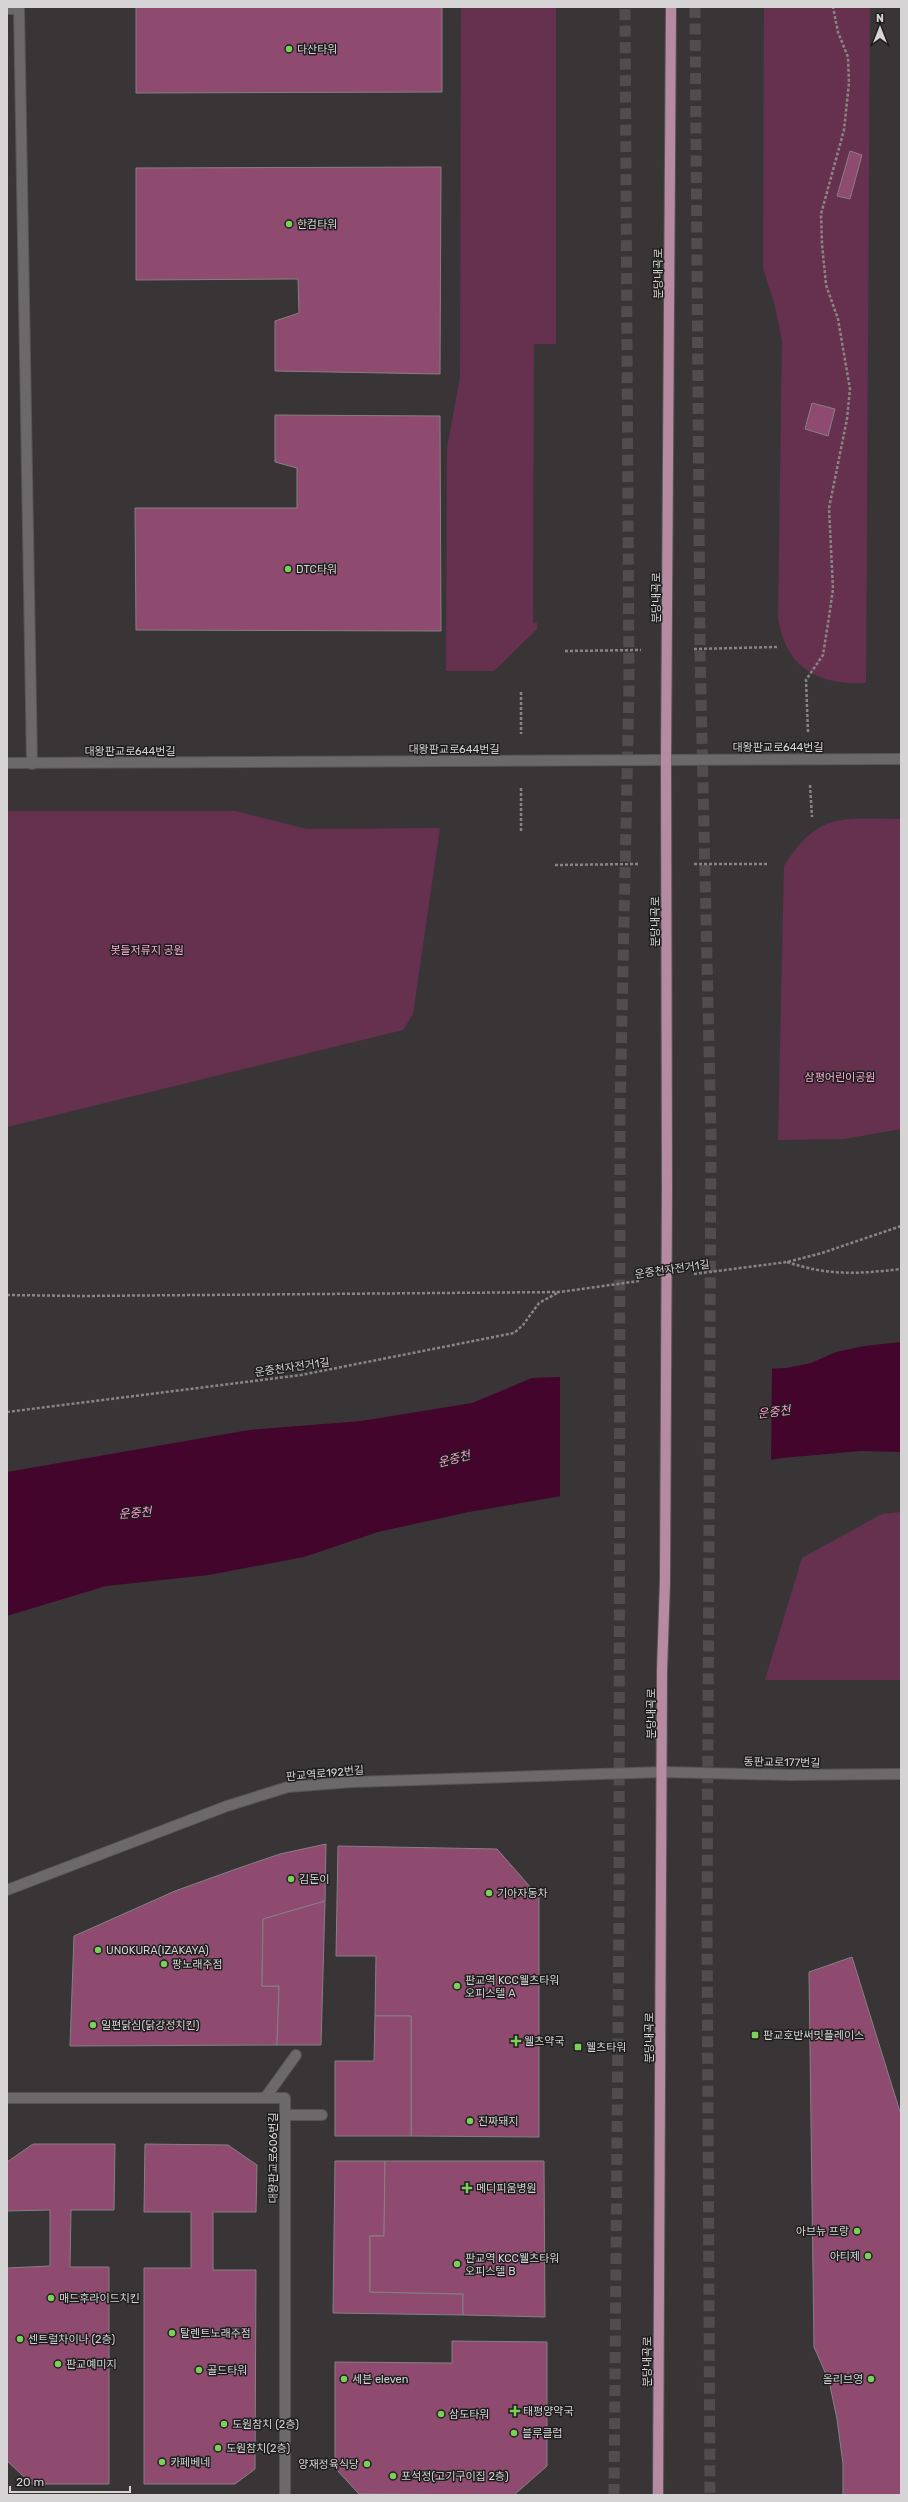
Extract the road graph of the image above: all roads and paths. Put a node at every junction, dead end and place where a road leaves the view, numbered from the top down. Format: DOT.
graph roads {
  1 [pos="671,7"];
  2 [pos="833,7"];
  3 [pos="19,8"];
  4 [pos="7,9"];
  5 [pos="521,692"];
  6 [pos="666,759"];
  7 [pos="901,759"];
  8 [pos="522,760"];
  9 [pos="809,760"];
  10 [pos="7,763"];
  11 [pos="32,764"];
  12 [pos="521,831"];
  13 [pos="901,1226"];
  14 [pos="787,1262"];
  15 [pos="901,1269"];
  16 [pos="693,1274"];
  17 [pos="646,1280"];
  18 [pos="560,1292"];
  19 [pos="7,1295"];
  20 [pos="7,1412"];
  21 [pos="663,1772"];
  22 [pos="901,1774"];
  23 [pos="7,1890"];
  24 [pos="296,2055"];
  25 [pos="7,2098"];
  26 [pos="265,2098"];
  27 [pos="285,2115"];
  28 [pos="322,2115"];
  29 [pos="285,2495"];
  30 [pos="658,2495"];
  1 -- 6 [label="main road, 분당내곡로"];
  2 -- 9 [label="path"];
  3 -- 4 [label="street"];
  3 -- 11 [label="street"];
  5 -- 8 [label="path"];
  6 -- 8 [label="street, 대왕판교로644번길"];
  6 -- 9 [label="street, 대왕판교로644번길"];
  6 -- 21 [label="main road, 분당내곡로, bridge"];
  7 -- 9 [label="street, 대왕판교로644번길"];
  8 -- 11 [label="street, 대왕판교로644번길"];
  8 -- 12 [label="path"];
  10 -- 11 [label="street, 대왕판교로644번길"];
  13 -- 14 [label="path, 운중천자전거1길"];
  14 -- 15 [label="path, 운중천자전거1길"];
  14 -- 16 [label="path, 운중천자전거1길"];
  17 -- 18 [label="path, 운중천자전거1길"];
  18 -- 19 [label="path, 운중천자전거1길"];
  18 -- 20 [label="path, 운중천자전거1길"];
  21 -- 22 [label="street, 동판교로177번길"];
  21 -- 23 [label="street, 판교역로192번길"];
  21 -- 30 [label="main road, 분당내곡로"];
  24 -- 26 [label="street"];
  25 -- 26 [label="street, 대왕판교로606번길"];
  26 -- 27 [label="street, 대왕판교로606번길"];
  27 -- 28 [label="street"];
  27 -- 29 [label="street, 대왕판교로606번길"];
}
